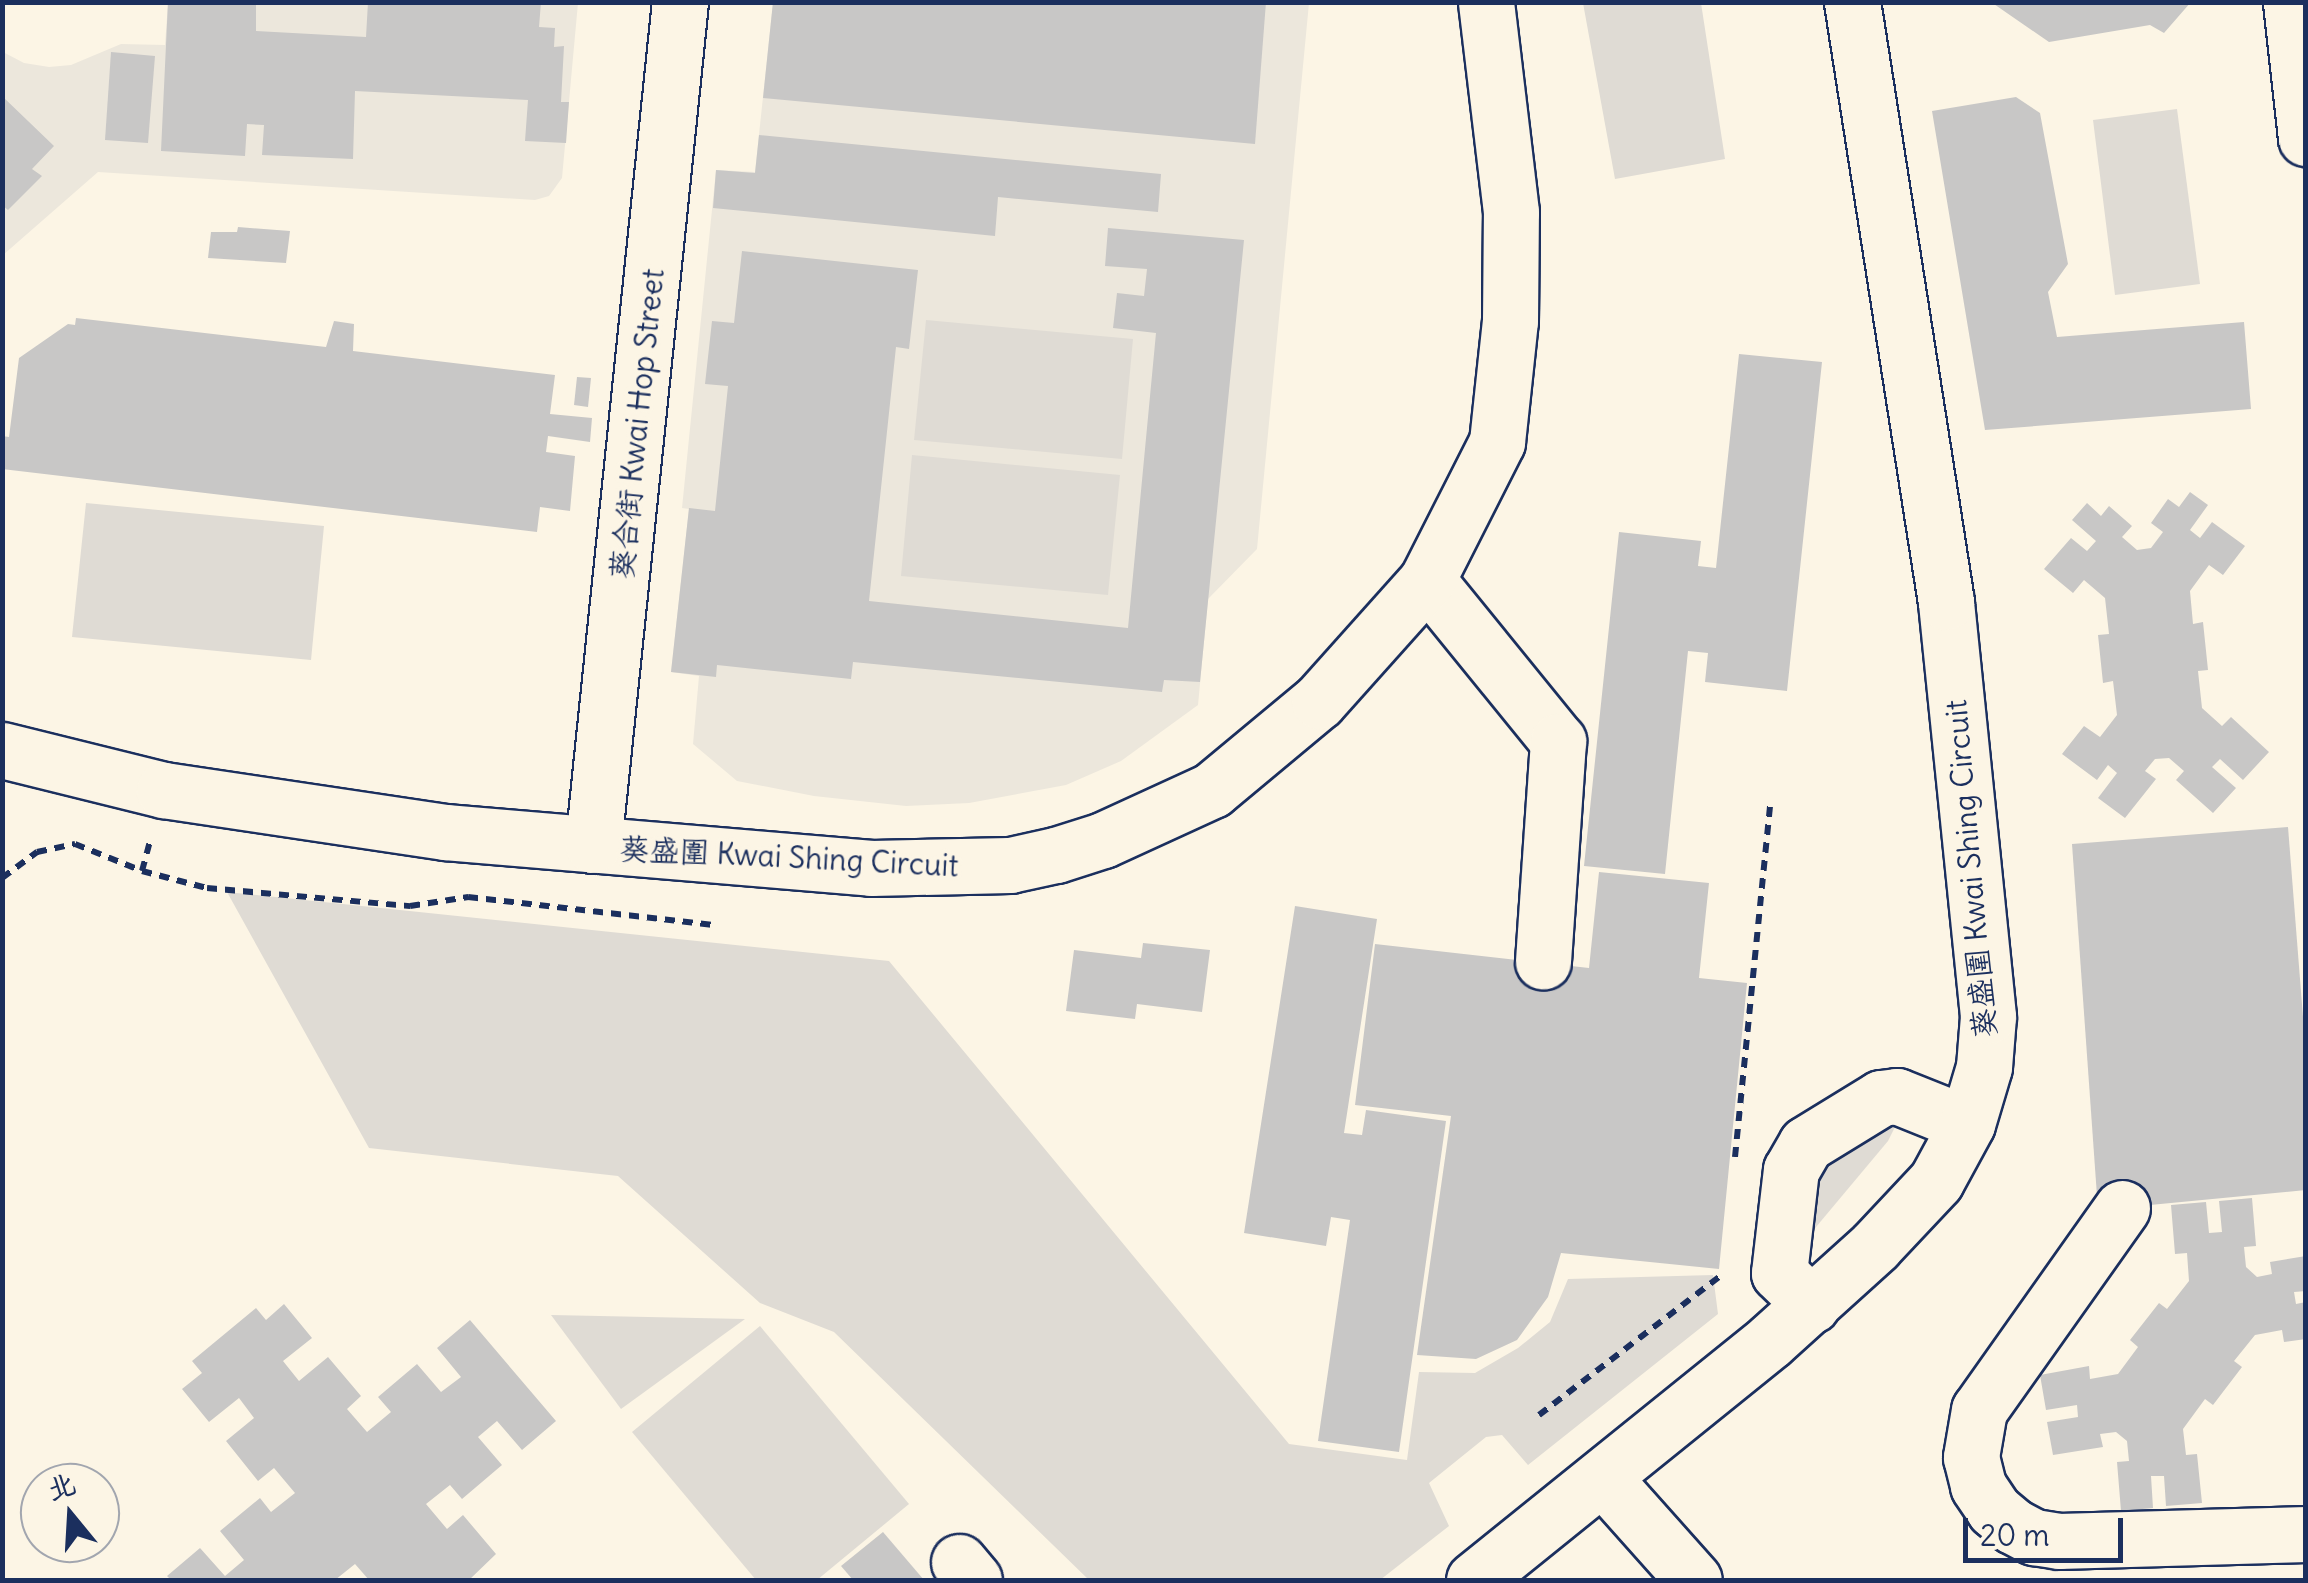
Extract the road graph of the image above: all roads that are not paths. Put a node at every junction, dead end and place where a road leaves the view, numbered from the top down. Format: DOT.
graph roads {
  1 [pos="680,2"];
  2 [pos="1486,2"];
  3 [pos="1852,2"];
  4 [pos="2292,2"];
  5 [pos="2306,138"];
  6 [pos="1427,580"];
  7 [pos="3,751"];
  8 [pos="593,845"];
  9 [pos="1543,961"];
  10 [pos="1967,1124"];
  11 [pos="2122,1208"];
  12 [pos="1812,1305"];
  13 [pos="1604,1479"];
  14 [pos="2306,1534"];
  15 [pos="1474,1580"];
  16 [pos="1694,1580"];
  1 -- 8 [label="street, 葵合街 Kwai Hop Street"];
  2 -- 6 [label="street, 葵盛圍 Kwai Shing Circuit"];
  3 -- 10 [label="street, 葵盛圍 Kwai Shing Circuit"];
  4 -- 5 [label="street"];
  6 -- 8 [label="street, 葵盛圍 Kwai Shing Circuit"];
  6 -- 9 [label="street"];
  7 -- 8 [label="street, 葵盛圍 Kwai Shing Circuit"];
  10 -- 12 [label="street, 葵盛圍 Kwai Shing Circuit"];
  10 -- 12 [label="street"];
  11 -- 14 [label="street"];
  12 -- 13 [label="street, 葵盛圍 Kwai Shing Circuit"];
  13 -- 15 [label="street, 葵盛圍 Kwai Shing Circuit"];
  13 -- 16 [label="street"];
}
